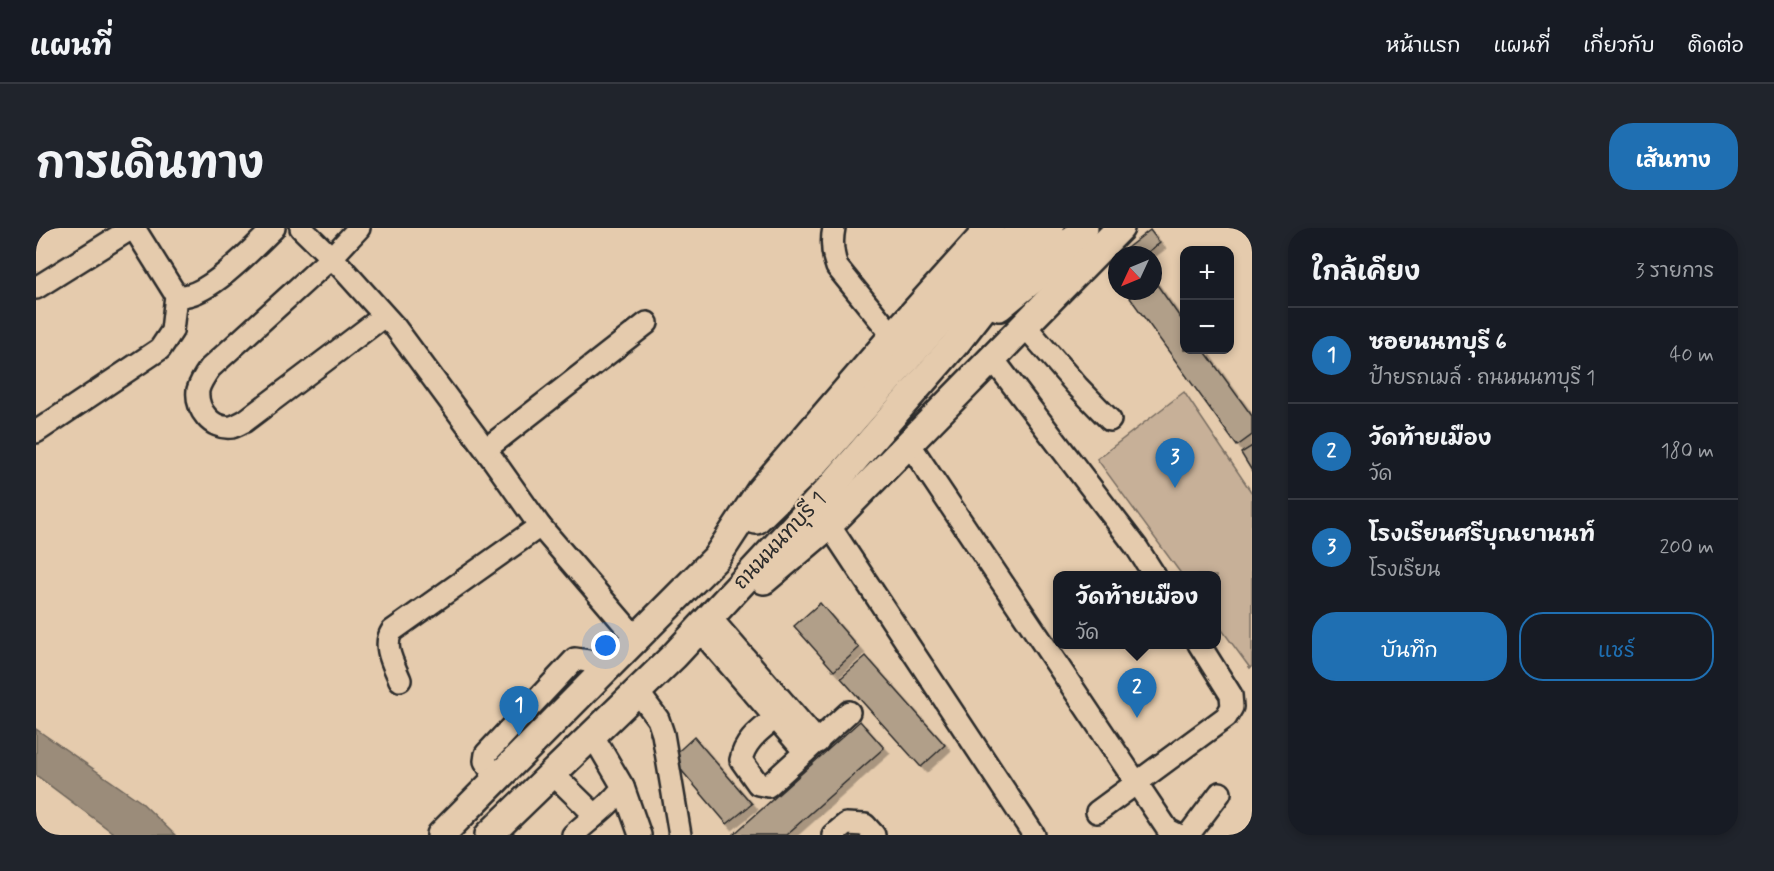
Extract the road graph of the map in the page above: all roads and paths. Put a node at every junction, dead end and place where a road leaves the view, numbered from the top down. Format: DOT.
graph roads {
  1 [pos="133,228"];
  2 [pos="274,228"];
  3 [pos="301,228"];
  4 [pos="359,228"];
  5 [pos="834,228"];
  6 [pos="990,228"];
  7 [pos="1022,228"];
  8 [pos="1050,228"];
  9 [pos="1084,228"];
  10 [pos="1120,228"];
  11 [pos="331,258"];
  12 [pos="36,288"];
  13 [pos="176,295"];
  14 [pos="384,316"];
  15 [pos="647,323"];
  16 [pos="1025,326"];
  17 [pos="893,336"];
  18 [pos="956,342"];
  19 [pos="993,359"];
  20 [pos="1110,420"];
  21 [pos="36,432"];
  22 [pos="908,442"];
  23 [pos="486,449"];
  24 [pos="829,525"];
  25 [pos="540,526"];
  26 [pos="716,558"];
  27 [pos="1152,571"];
  28 [pos="708,628"];
  29 [pos="636,638"];
  30 [pos="1202,649"];
  31 [pos="674,656"];
  32 [pos="400,680"];
  33 [pos="638,692"];
  34 [pos="849,712"];
  35 [pos="775,718"];
  36 [pos="593,736"];
  37 [pos="811,747"];
  38 [pos="553,774"];
  39 [pos="1137,782"];
  40 [pos="623,787"];
  41 [pos="1220,793"];
  42 [pos="1097,812"];
  43 [pos="595,814"];
  44 [pos="835,834"];
  45 [pos="441,835"];
  46 [pos="489,835"];
  47 [pos="573,835"];
  48 [pos="640,835"];
  49 [pos="680,835"];
  50 [pos="874,835"];
  51 [pos="1034,835"];
  52 [pos="1178,835"];
  53 [pos="1185,835"];
  1 -- 12 [label="street"];
  1 -- 13 [label="street"];
  2 -- 13 [label="street"];
  3 -- 11 [label="street"];
  4 -- 11 [label="street"];
  5 -- 17 [label="street"];
  6 -- 17 [label="main road, ถนนนนทบุรี 1"];
  7 -- 26 [label="main road"];
  8 -- 18 [label="main road, ถนนนนทบุรี 1"];
  9 -- 18 [label="main road"];
  10 -- 16 [label="main road"];
  11 -- 14 [label="street"];
  11 -- 14 [label="street"];
  13 -- 21 [label="street"];
  14 -- 23 [label="street"];
  15 -- 23 [label="street"];
  16 -- 19 [label="main road"];
  16 -- 20 [label="street"];
  17 -- 26 [label="main road, ถนนนนทบุรี 1"];
  18 -- 31 [label="main road, ถนนนนทบุรี 1"];
  19 -- 22 [label="main road"];
  19 -- 27 [label="street"];
  22 -- 24 [label="main road"];
  22 -- 39 [label="street"];
  23 -- 25 [label="street"];
  24 -- 28 [label="main road"];
  24 -- 51 [label="street"];
  25 -- 29 [label="street"];
  25 -- 32 [label="street"];
  26 -- 29 [label="main road, ถนนนนทบุรี 1"];
  28 -- 31 [label="main road"];
  28 -- 35 [label="street"];
  28 -- 37 [label="street"];
  29 -- 45 [label="main road, ถนนนนทบุรี 1"];
  30 -- 39 [label="street"];
  31 -- 33 [label="main road, ถนนนนทบุรี 1"];
  33 -- 36 [label="main road, ถนนนนทบุรี 1"];
  33 -- 49 [label="street"];
  34 -- 37 [label="street"];
  35 -- 37 [label="street"];
  35 -- 37 [label="street"];
  36 -- 38 [label="main road, ถนนนนทบุรี 1"];
  36 -- 40 [label="street"];
  38 -- 43 [label="street"];
  38 -- 46 [label="main road, ถนนนนทบุรี 1"];
  39 -- 42 [label="street"];
  39 -- 52 [label="street"];
  40 -- 43 [label="street"];
  40 -- 48 [label="street"];
  41 -- 53 [label="street"];
  43 -- 47 [label="street"];
  44 -- 50 [label="street"];
}
